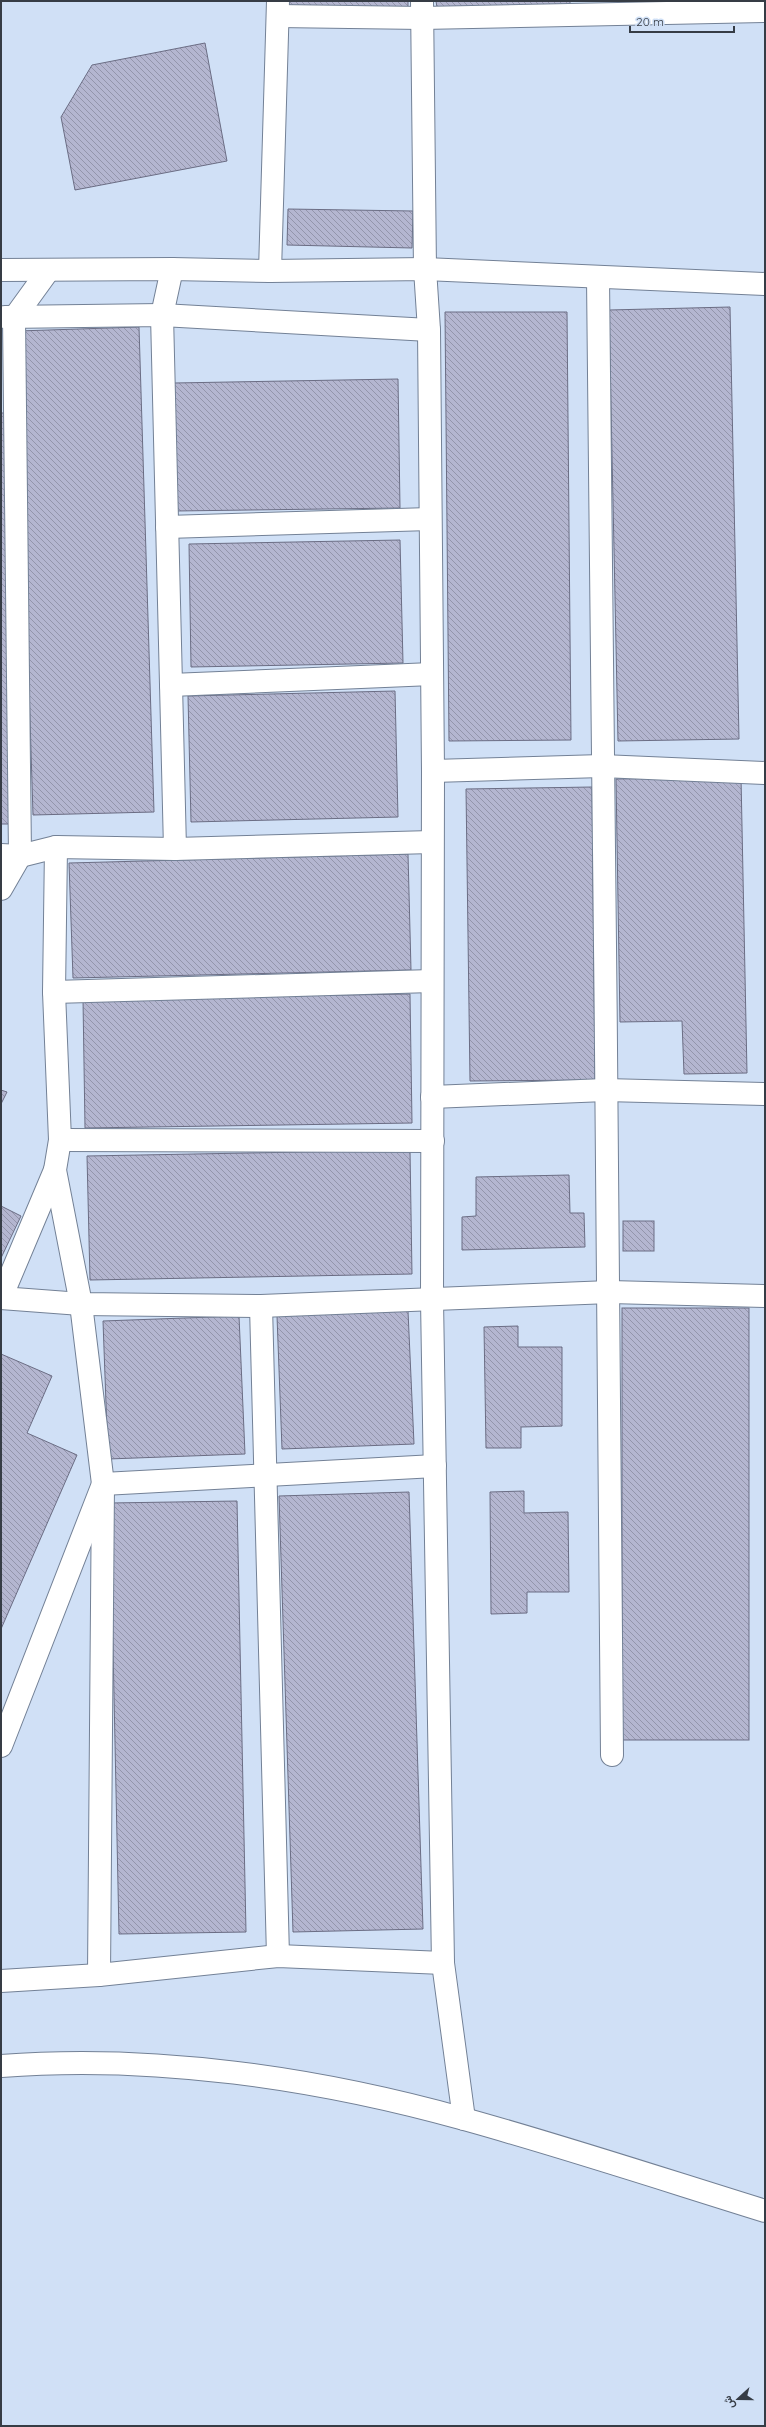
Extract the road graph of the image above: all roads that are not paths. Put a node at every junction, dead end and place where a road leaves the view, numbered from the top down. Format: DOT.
graph roads {
  1 [pos="599,7"];
  2 [pos="278,8"];
  3 [pos="422,9"];
  4 [pos="765,10"];
  5 [pos="172,269"];
  6 [pos="426,269"];
  7 [pos="1,270"];
  8 [pos="48,271"];
  9 [pos="270,271"];
  10 [pos="598,278"];
  11 [pos="765,284"];
  12 [pos="162,315"];
  13 [pos="8,317"];
  14 [pos="429,330"];
  15 [pos="430,519"];
  16 [pos="167,526"];
  17 [pos="432,674"];
  18 [pos="171,685"];
  19 [pos="602,766"];
  20 [pos="433,772"];
  21 [pos="765,773"];
  22 [pos="432,842"];
  23 [pos="56,847"];
  24 [pos="175,848"];
  25 [pos="10,855"];
  26 [pos="1,890"];
  27 [pos="432,981"];
  28 [pos="54,992"];
  29 [pos="605,1090"];
  30 [pos="765,1094"];
  31 [pos="432,1097"];
  32 [pos="60,1140"];
  33 [pos="432,1141"];
  34 [pos="55,1170"];
  35 [pos="610,1292"];
  36 [pos="765,1296"];
  37 [pos="1,1298"];
  38 [pos="432,1300"];
  39 [pos="81,1304"];
  40 [pos="261,1306"];
  41 [pos="435,1466"];
  42 [pos="265,1474"];
  43 [pos="103,1484"];
  44 [pos="6,1721"];
  45 [pos="1,1746"];
  46 [pos="612,1755"];
  47 [pos="278,1956"];
  48 [pos="442,1963"];
  49 [pos="99,1975"];
  50 [pos="1,1980"];
  51 [pos="1,2066"];
  52 [pos="464,2119"];
  53 [pos="765,2211"];
  1 -- 3 [label="street"];
  1 -- 4 [label="street"];
  2 -- 3 [label="street"];
  2 -- 9 [label="street"];
  3 -- 6 [label="street"];
  5 -- 8 [label="street"];
  5 -- 9 [label="street"];
  5 -- 12 [label="street"];
  6 -- 9 [label="street"];
  6 -- 10 [label="street"];
  6 -- 14 [label="street"];
  7 -- 8 [label="street"];
  8 -- 13 [label="street"];
  10 -- 11 [label="street"];
  10 -- 19 [label="street"];
  12 -- 13 [label="street"];
  12 -- 14 [label="street"];
  12 -- 16 [label="street"];
  13 -- 25 [label="street"];
  14 -- 15 [label="street"];
  15 -- 16 [label="street"];
  15 -- 17 [label="street"];
  16 -- 18 [label="street"];
  17 -- 18 [label="street"];
  17 -- 20 [label="street"];
  18 -- 24 [label="street"];
  19 -- 20 [label="street"];
  19 -- 21 [label="street"];
  19 -- 29 [label="street"];
  20 -- 22 [label="street"];
  22 -- 24 [label="street"];
  22 -- 27 [label="street"];
  23 -- 24 [label="street"];
  23 -- 25 [label="street"];
  23 -- 28 [label="street"];
  25 -- 26 [label="street"];
  27 -- 28 [label="street"];
  27 -- 31 [label="street"];
  28 -- 32 [label="street"];
  29 -- 30 [label="street"];
  29 -- 31 [label="street"];
  29 -- 35 [label="street"];
  31 -- 33 [label="street"];
  32 -- 33 [label="street"];
  32 -- 34 [label="street"];
  33 -- 38 [label="street"];
  34 -- 37 [label="street"];
  34 -- 39 [label="street"];
  35 -- 36 [label="street"];
  35 -- 38 [label="street"];
  35 -- 46 [label="street"];
  37 -- 39 [label="street"];
  38 -- 40 [label="street"];
  38 -- 41 [label="street"];
  39 -- 40 [label="street"];
  39 -- 43 [label="street"];
  40 -- 42 [label="street"];
  41 -- 42 [label="street"];
  41 -- 48 [label="street"];
  42 -- 43 [label="street"];
  42 -- 47 [label="street"];
  43 -- 44 [label="street"];
  43 -- 49 [label="street"];
  44 -- 45 [label="street"];
  47 -- 48 [label="street"];
  47 -- 49 [label="street"];
  48 -- 52 [label="street"];
  49 -- 50 [label="street"];
  51 -- 52 [label="street"];
  52 -- 53 [label="street"];
}
